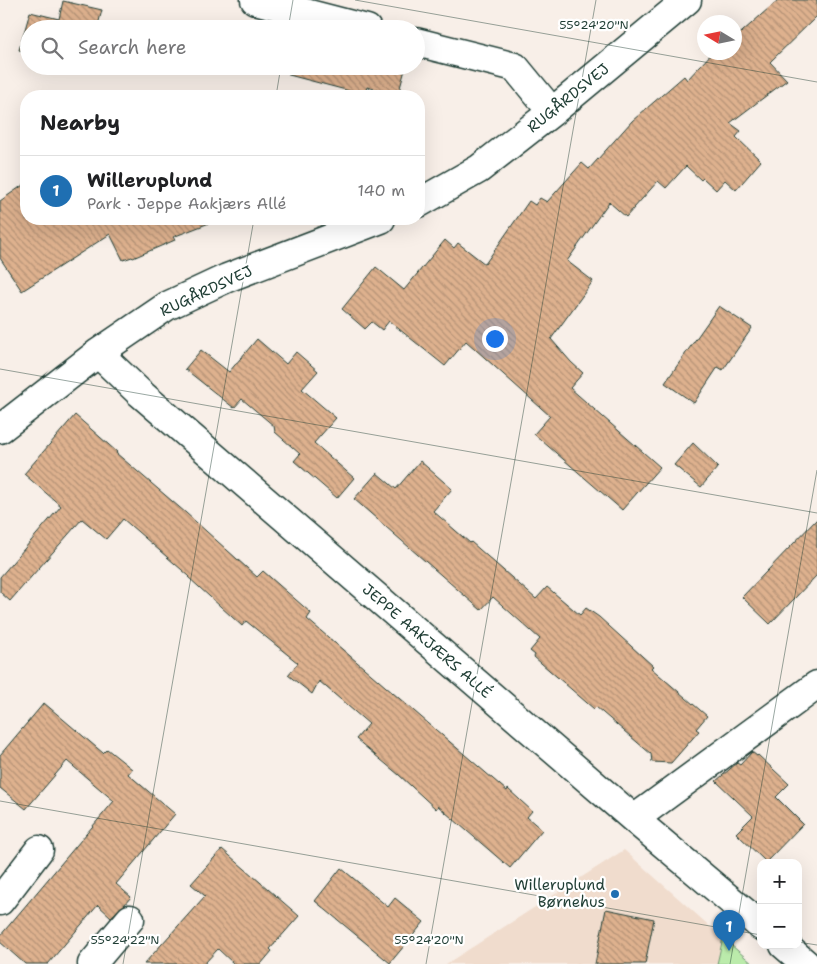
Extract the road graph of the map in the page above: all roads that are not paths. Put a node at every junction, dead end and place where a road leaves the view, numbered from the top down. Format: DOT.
graph roads {
  1 [pos="255,0"];
  2 [pos="687,0"];
  3 [pos="332,20"];
  4 [pos="425,44"];
  5 [pos="552,112"];
  6 [pos="425,200"];
  7 [pos="365,225"];
  8 [pos="98,352"];
  9 [pos="0,428"];
  10 [pos="817,685"];
  11 [pos="634,819"];
  12 [pos="39,850"];
  13 [pos="0,901"];
  14 [pos="130,920"];
  15 [pos="757,923"];
  16 [pos="789,949"];
  17 [pos="92,964"];
  18 [pos="806,964"];
  1 -- 3 [label="street"];
  2 -- 5 [label="street, RUGÅRDSVEJ"];
  4 -- 5 [label="street"];
  5 -- 6 [label="street, RUGÅRDSVEJ"];
  7 -- 8 [label="street, RUGÅRDSVEJ"];
  8 -- 9 [label="street, RUGÅRDSVEJ"];
  8 -- 11 [label="street, JEPPE AAKJÆRS ALLÉ"];
  10 -- 11 [label="street"];
  11 -- 15 [label="street, JEPPE AAKJÆRS ALLÉ"];
  12 -- 13 [label="street"];
  14 -- 17 [label="street"];
  16 -- 18 [label="street"];
}
